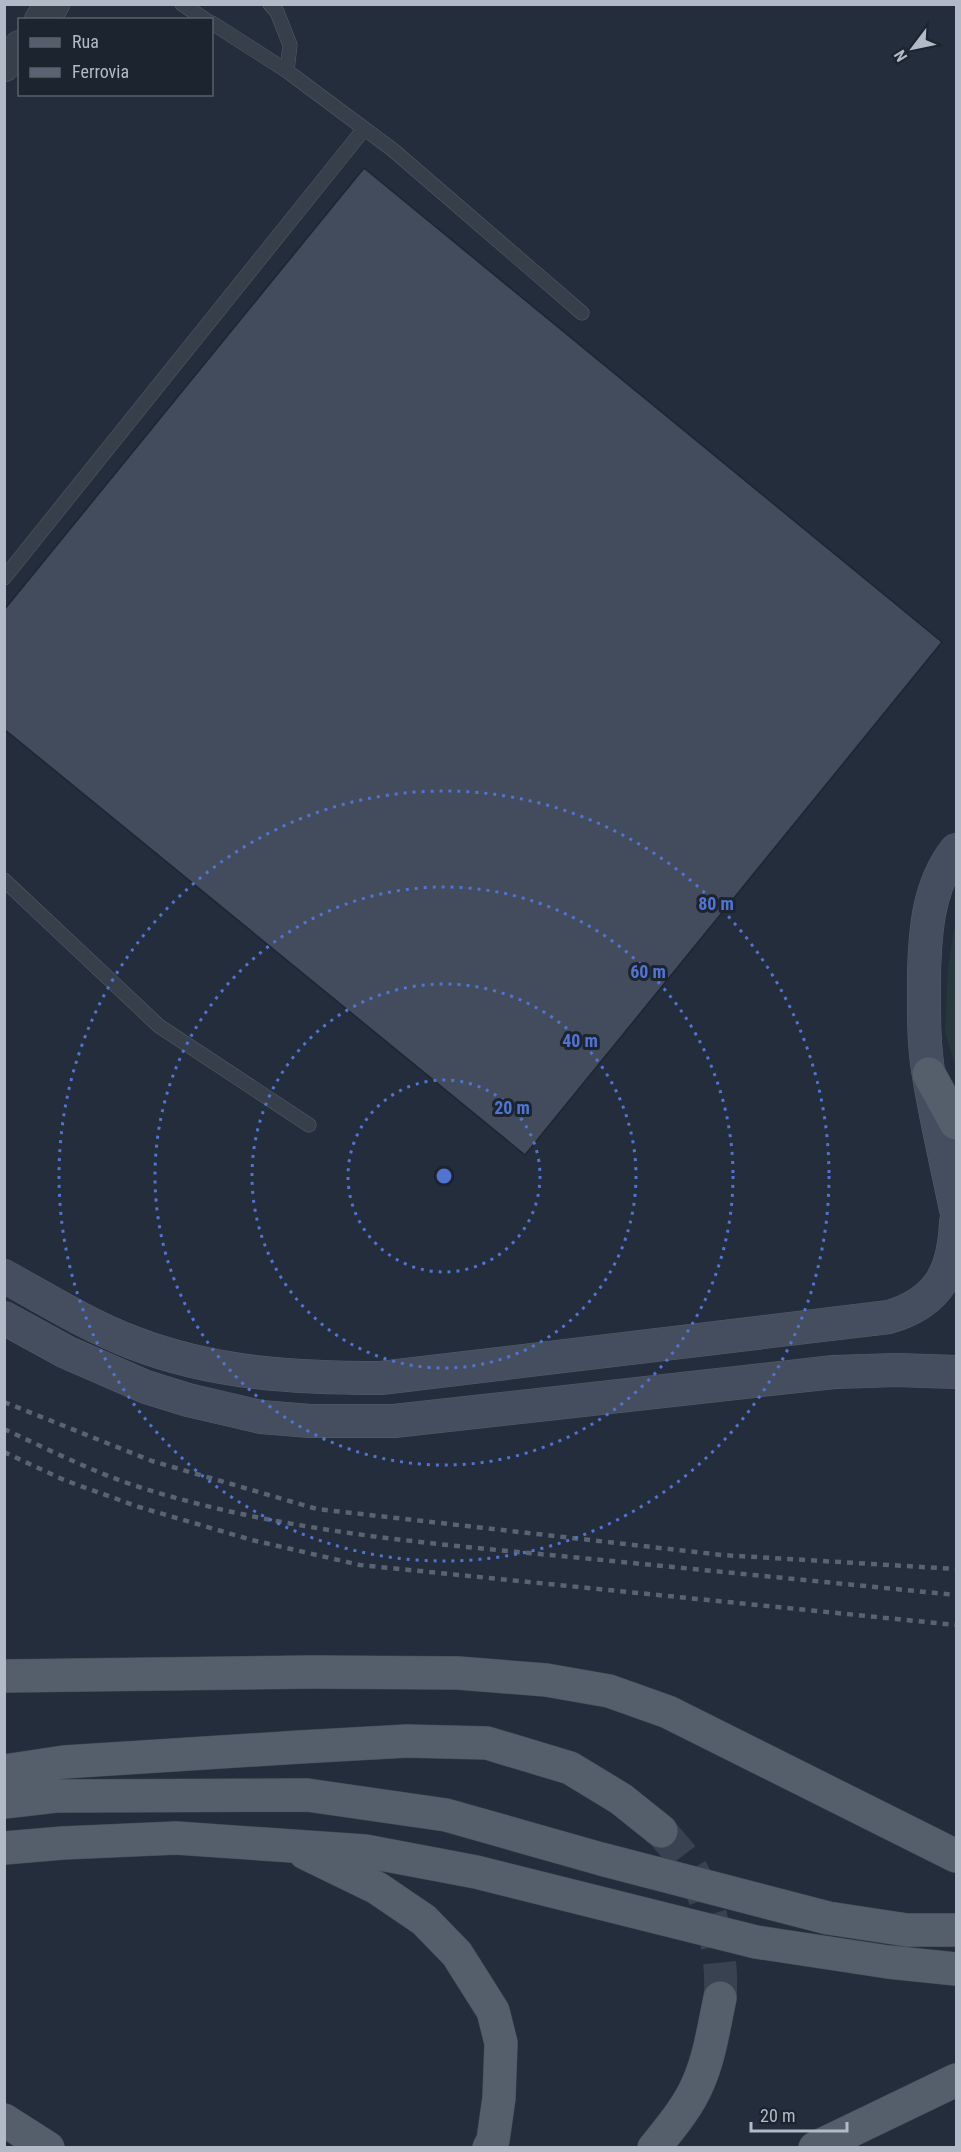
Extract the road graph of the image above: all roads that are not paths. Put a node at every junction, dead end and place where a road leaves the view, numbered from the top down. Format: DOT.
graph roads {
  1 [pos="53,4"];
  2 [pos="182,4"];
  3 [pos="270,4"];
  4 [pos="42,18"];
  5 [pos="203,18"];
  6 [pos="213,24"];
  7 [pos="18,49"];
  8 [pos="4,65"];
  9 [pos="286,71"];
  10 [pos="364,129"];
  11 [pos="582,313"];
  12 [pos="4,578"];
  13 [pos="957,850"];
  14 [pos="4,880"];
  15 [pos="928,1074"];
  16 [pos="957,1123"];
  17 [pos="309,1125"];
  18 [pos="957,1210"];
  19 [pos="957,1222"];
  20 [pos="4,1276"];
  21 [pos="4,1318"];
  22 [pos="957,1372"];
  23 [pos="4,1676"];
  24 [pos="4,1770"];
  25 [pos="4,1802"];
  26 [pos="661,1831"];
  27 [pos="287,1844"];
  28 [pos="4,1848"];
  29 [pos="957,1856"];
  30 [pos="957,1930"];
  31 [pos="957,1969"];
  32 [pos="720,1998"];
  33 [pos="957,2080"];
  34 [pos="4,2120"];
  35 [pos="4,2134"];
  36 [pos="20,2148"];
  37 [pos="48,2148"];
  38 [pos="489,2148"];
  39 [pos="654,2148"];
  40 [pos="815,2148"];
  1 -- 4 [label="street"];
  2 -- 5 [label="lane"];
  3 -- 9 [label="lane"];
  6 -- 9 [label="lane"];
  7 -- 8 [label="street"];
  9 -- 10 [label="lane"];
  10 -- 11 [label="lane"];
  10 -- 12 [label="lane"];
  13 -- 15 [label="main road"];
  14 -- 17 [label="lane"];
  15 -- 16 [label="main road"];
  15 -- 18 [label="main road"];
  19 -- 20 [label="main road"];
  21 -- 22 [label="main road"];
  23 -- 29 [label="main road"];
  24 -- 26 [label="main road"];
  25 -- 30 [label="main road"];
  27 -- 28 [label="main road"];
  27 -- 31 [label="main road"];
  27 -- 38 [label="main road"];
  32 -- 39 [label="main road"];
  33 -- 40 [label="main road"];
  34 -- 37 [label="main road"];
  35 -- 36 [label="main road"];
}
